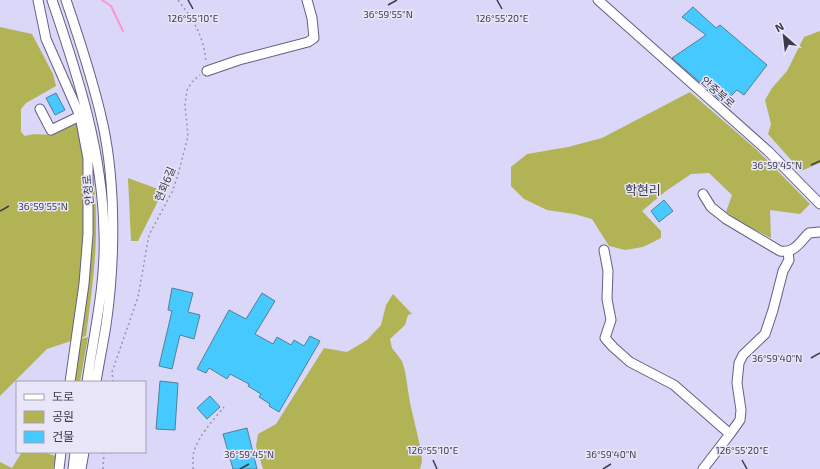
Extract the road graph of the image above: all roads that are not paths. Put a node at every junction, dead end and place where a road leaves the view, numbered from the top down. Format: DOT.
graph roads {
  1 [pos="38,0"];
  2 [pos="52,0"];
  3 [pos="66,0"];
  4 [pos="307,0"];
  5 [pos="598,0"];
  6 [pos="207,71"];
  7 [pos="40,109"];
  8 [pos="84,114"];
  9 [pos="703,194"];
  10 [pos="820,204"];
  11 [pos="820,232"];
  12 [pos="604,250"];
  13 [pos="788,252"];
  14 [pos="70,381"];
  15 [pos="87,381"];
  16 [pos="96,381"];
  17 [pos="730,434"];
  18 [pos="61,453"];
  19 [pos="75,453"];
  20 [pos="84,453"];
  21 [pos="59,469"];
  22 [pos="73,469"];
  23 [pos="81,469"];
  24 [pos="703,469"];
  1 -- 8 [label="street"];
  2 -- 8 [label="street, 안청로"];
  3 -- 16 [label="street, 안청로"];
  4 -- 6 [label="street"];
  5 -- 10 [label="street, 안중북로"];
  7 -- 8 [label="street"];
  8 -- 14 [label="street"];
  8 -- 15 [label="street, 안청로"];
  9 -- 13 [label="street"];
  11 -- 13 [label="street"];
  12 -- 17 [label="street"];
  13 -- 17 [label="street"];
  17 -- 24 [label="street"];
  18 -- 21 [label="street"];
  19 -- 22 [label="street"];
  20 -- 23 [label="street"];
}
